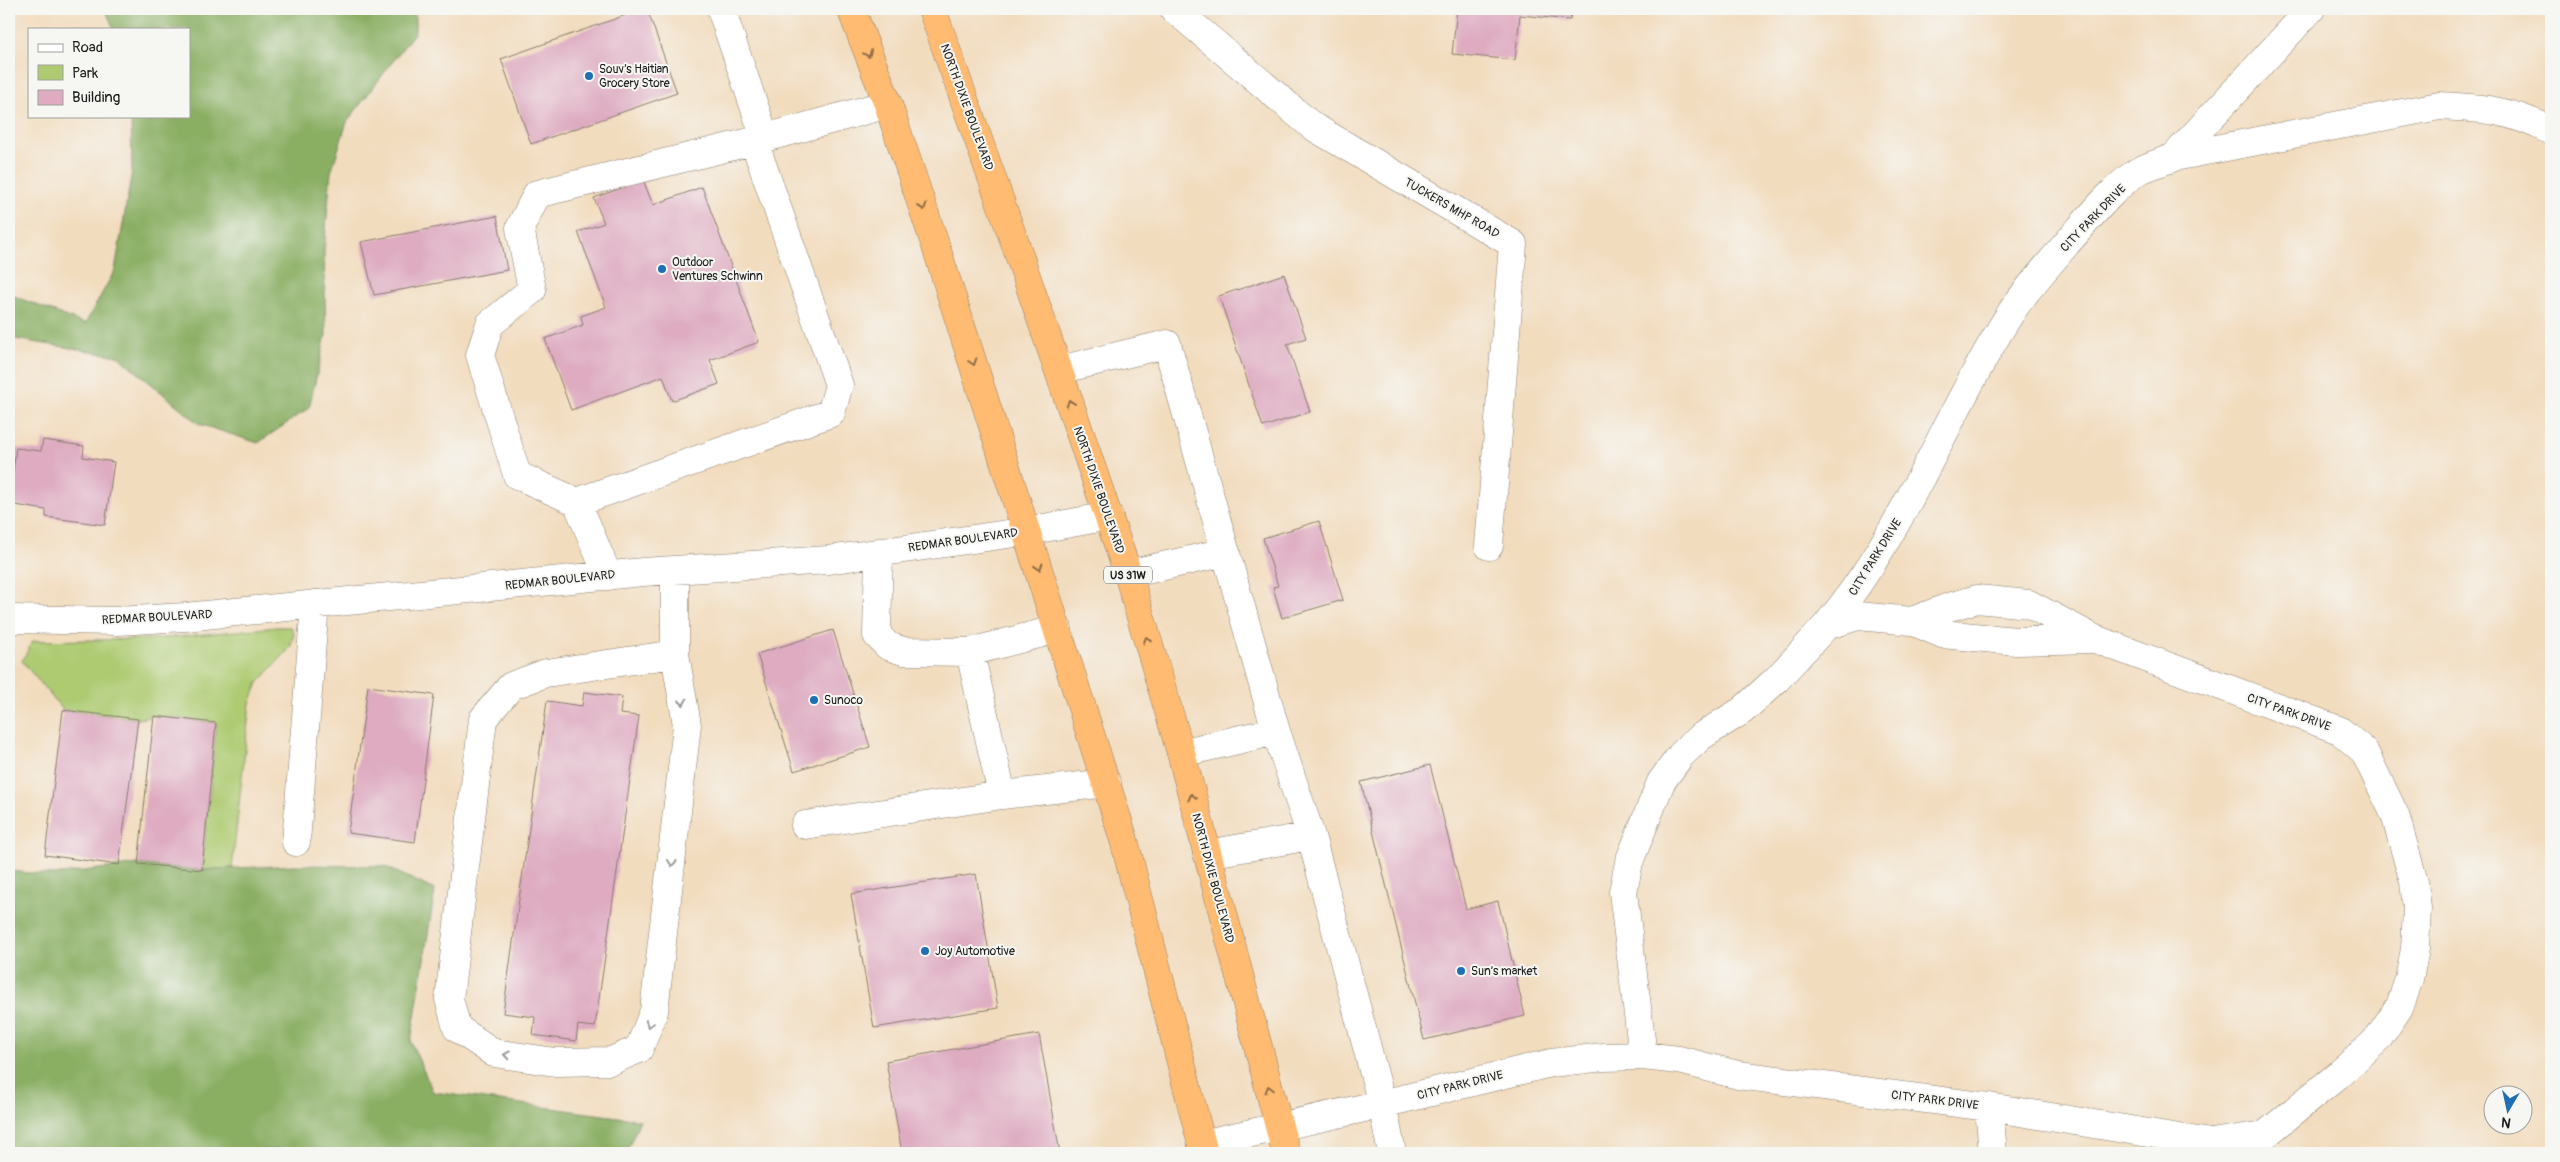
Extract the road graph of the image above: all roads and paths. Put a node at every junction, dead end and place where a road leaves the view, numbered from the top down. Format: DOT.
graph roads {
  1 [pos="721,9"];
  2 [pos="851,9"];
  3 [pos="932,9"];
  4 [pos="1174,9"];
  5 [pos="2311,9"];
  6 [pos="888,104"];
  7 [pos="2551,131"];
  8 [pos="759,140"];
  9 [pos="2174,157"];
  10 [pos="1059,370"];
  11 [pos="576,502"];
  12 [pos="1109,516"];
  13 [pos="1028,531"];
  14 [pos="1489,546"];
  15 [pos="879,552"];
  16 [pos="1226,552"];
  17 [pos="676,570"];
  18 [pos="1128,574"];
  19 [pos="608,576"];
  20 [pos="314,604"];
  21 [pos="9,619"];
  22 [pos="1912,621"];
  23 [pos="1826,626"];
  24 [pos="1058,629"];
  25 [pos="2096,639"];
  26 [pos="970,652"];
  27 [pos="675,654"];
  28 [pos="1276,731"];
  29 [pos="1181,753"];
  30 [pos="1106,783"];
  31 [pos="1002,795"];
  32 [pos="805,825"];
  33 [pos="1311,836"];
  34 [pos="296,842"];
  35 [pos="1206,854"];
  36 [pos="1643,1056"];
  37 [pos="1382,1104"];
  38 [pos="1989,1107"];
  39 [pos="1279,1127"];
  40 [pos="2227,1140"];
  41 [pos="1203,1149"];
  42 [pos="1286,1153"];
  43 [pos="1392,1153"];
  44 [pos="1993,1153"];
  45 [pos="2258,1153"];
  1 -- 8 [label="street"];
  2 -- 6 [label="highway, one-way"];
  3 -- 10 [label="highway, NORTH DIXIE BOULEVARD / US 31W"];
  4 -- 14 [label="street, TUCKERS MHP ROAD"];
  5 -- 9 [label="street"];
  6 -- 8 [label="street"];
  6 -- 13 [label="highway, one-way"];
  7 -- 9 [label="street, CITY PARK DRIVE"];
  8 -- 11 [label="street"];
  8 -- 11 [label="street"];
  9 -- 23 [label="street, CITY PARK DRIVE"];
  12 -- 10 [label="highway, NORTH DIXIE BOULEVARD / US 31W, one-way"];
  10 -- 16 [label="street"];
  11 -- 19 [label="street"];
  12 -- 13 [label="street, REDMAR BOULEVARD"];
  12 -- 18 [label="highway, NORTH DIXIE BOULEVARD / US 31W"];
  13 -- 15 [label="street, REDMAR BOULEVARD"];
  13 -- 24 [label="highway, one-way"];
  15 -- 17 [label="street, REDMAR BOULEVARD"];
  15 -- 26 [label="street"];
  16 -- 18 [label="street"];
  16 -- 28 [label="street"];
  17 -- 19 [label="street, REDMAR BOULEVARD"];
  17 -- 27 [label="street"];
  29 -- 18 [label="highway, NORTH DIXIE BOULEVARD / US 31W, one-way"];
  19 -- 20 [label="street, REDMAR BOULEVARD"];
  20 -- 21 [label="street, REDMAR BOULEVARD"];
  20 -- 34 [label="street"];
  22 -- 23 [label="street, CITY PARK DRIVE"];
  22 -- 25 [label="street"];
  22 -- 25 [label="street, CITY PARK DRIVE"];
  23 -- 36 [label="street, CITY PARK DRIVE"];
  24 -- 26 [label="street"];
  24 -- 30 [label="highway"];
  25 -- 40 [label="street, CITY PARK DRIVE"];
  26 -- 31 [label="street"];
  27 -- 27 [label="street, one-way"];
  28 -- 29 [label="street"];
  28 -- 33 [label="street"];
  35 -- 29 [label="highway, NORTH DIXIE BOULEVARD / US 31W, one-way"];
  30 -- 31 [label="street"];
  30 -- 41 [label="highway"];
  31 -- 32 [label="street"];
  33 -- 35 [label="street"];
  33 -- 37 [label="street"];
  39 -- 35 [label="highway, NORTH DIXIE BOULEVARD / US 31W, one-way"];
  36 -- 37 [label="street, CITY PARK DRIVE"];
  36 -- 38 [label="street, CITY PARK DRIVE"];
  37 -- 39 [label="street, CITY PARK DRIVE"];
  37 -- 43 [label="street"];
  38 -- 40 [label="street, CITY PARK DRIVE"];
  38 -- 44 [label="street"];
  39 -- 41 [label="street, CITY PARK DRIVE"];
  39 -- 42 [label="highway, NORTH DIXIE BOULEVARD / US 31W"];
  40 -- 45 [label="street, CITY PARK DRIVE"];
}
